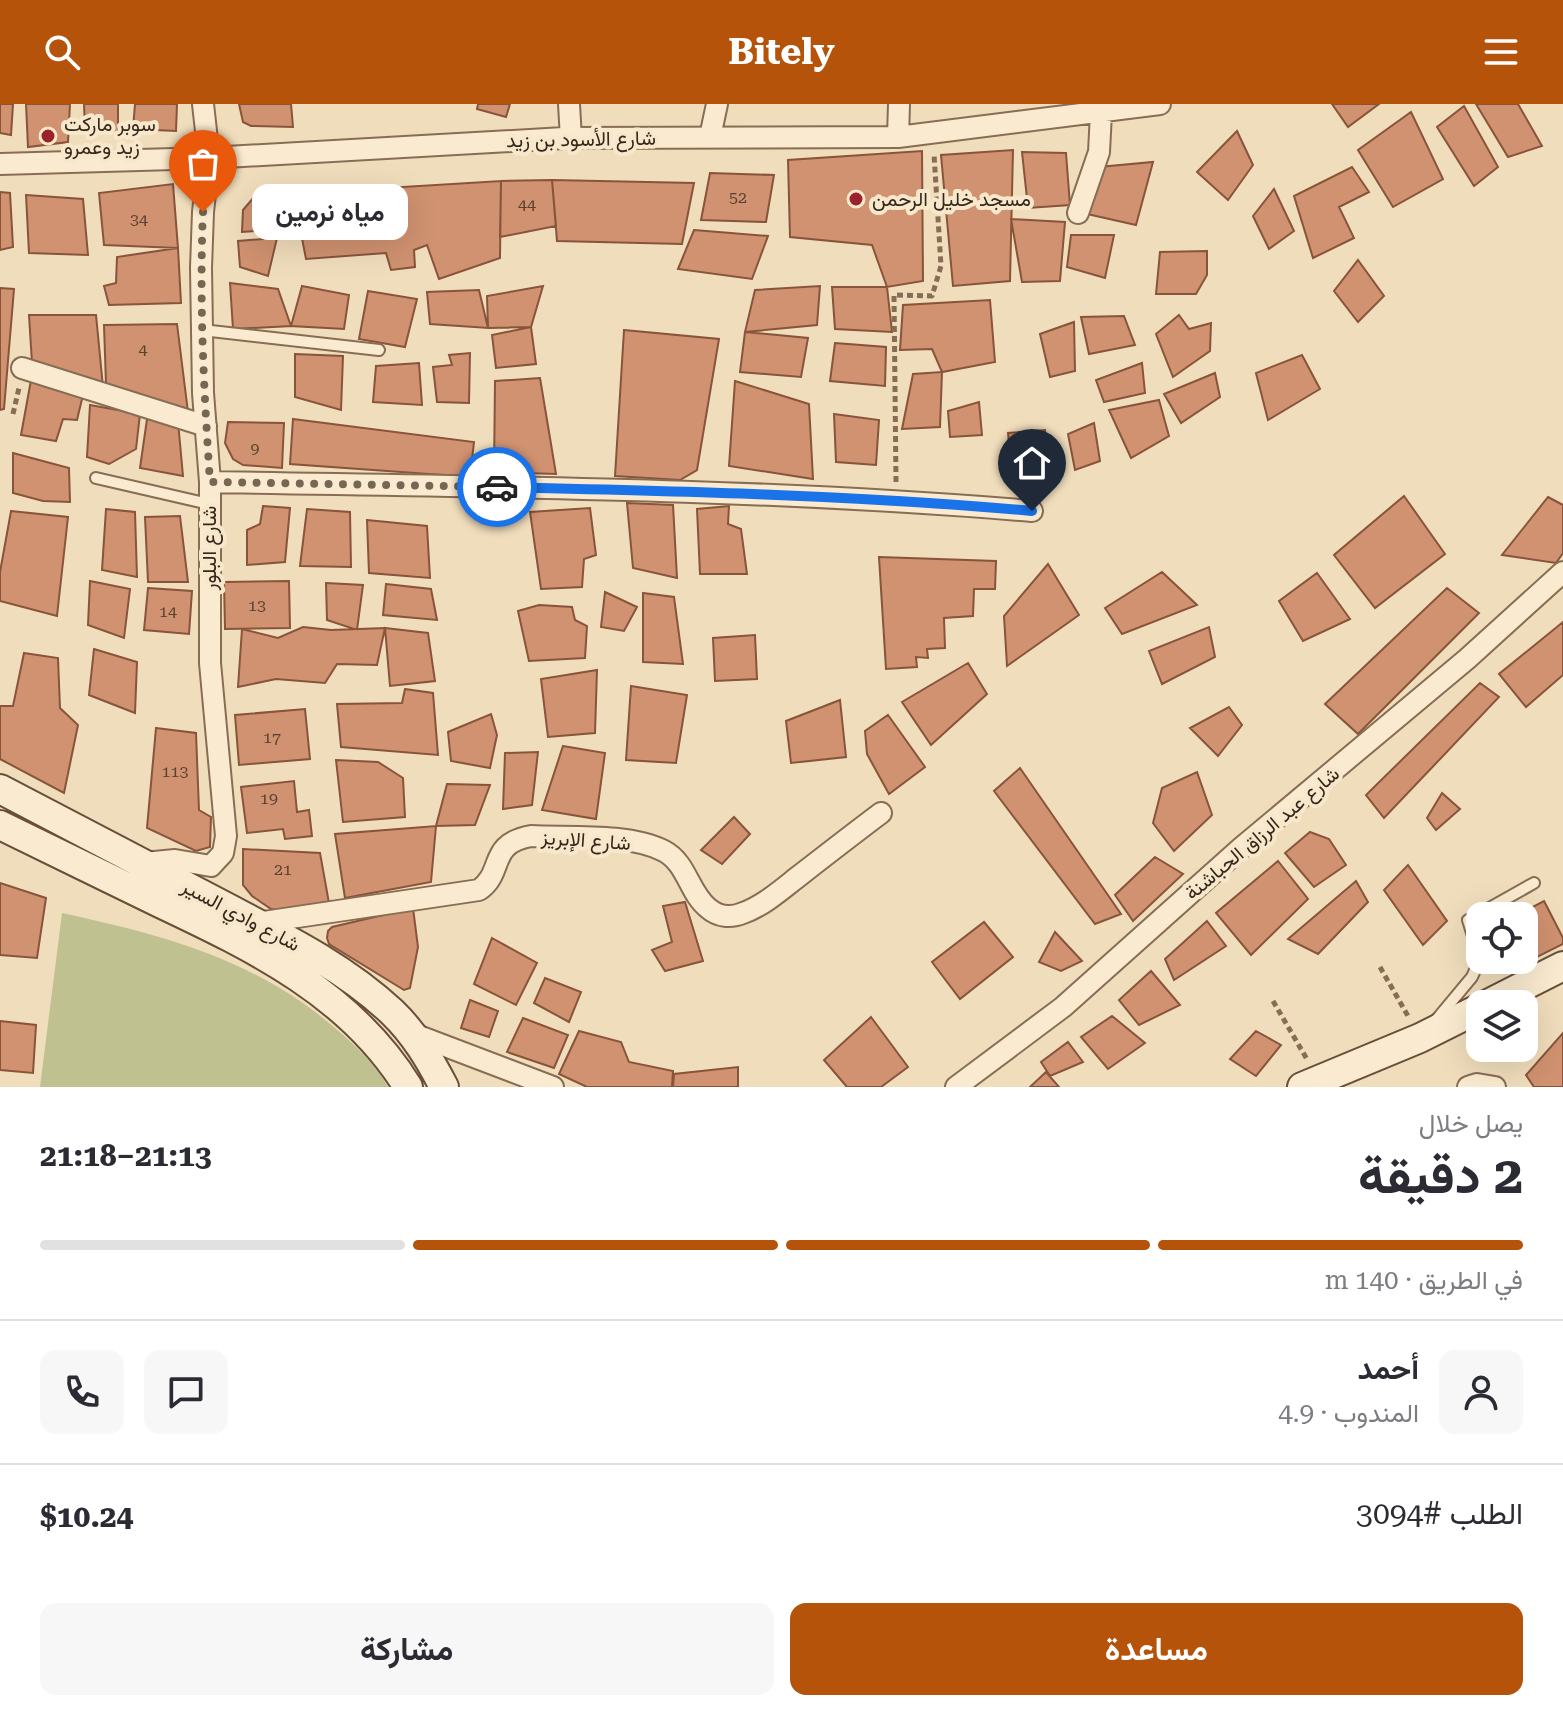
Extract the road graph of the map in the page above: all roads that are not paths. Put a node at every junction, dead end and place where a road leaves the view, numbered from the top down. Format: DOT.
graph roads {
  1 [pos="203,104"];
  2 [pos="569,104"];
  3 [pos="717,104"];
  4 [pos="899,104"];
  5 [pos="1160,104"];
  6 [pos="1101,113"];
  7 [pos="1006,114"];
  8 [pos="710,137"];
  9 [pos="898,137"];
  10 [pos="571,139"];
  11 [pos="209,158"];
  12 [pos="0,164"];
  13 [pos="1078,213"];
  14 [pos="202,330"];
  15 [pos="379,350"];
  16 [pos="22,368"];
  17 [pos="206,426"];
  18 [pos="96,478"];
  19 [pos="210,482"];
  20 [pos="209,504"];
  21 [pos="1032,511"];
  22 [pos="1563,572"];
  23 [pos="0,789"];
  24 [pos="881,813"];
  25 [pos="0,825"];
  26 [pos="144,863"];
  27 [pos="1534,883"];
  28 [pos="257,923"];
  29 [pos="1563,966"];
  30 [pos="1516,990"];
  31 [pos="1466,1015"];
  32 [pos="411,1033"];
  33 [pos="1420,1038"];
  34 [pos="1310,1083"];
  35 [pos="408,1087"];
  36 [pos="444,1087"];
  37 [pos="553,1087"];
  38 [pos="956,1087"];
  39 [pos="1468,1087"];
  40 [pos="1495,1087"];
  1 -- 11 [label="street, شارع البلور"];
  2 -- 10 [label="street"];
  3 -- 8 [label="street"];
  4 -- 9 [label="street"];
  5 -- 6 [label="street, شارع الأسود بن زيد"];
  6 -- 7 [label="street, شارع الأسود بن زيد"];
  6 -- 13 [label="street"];
  7 -- 9 [label="street, شارع الأسود بن زيد"];
  8 -- 9 [label="street, شارع الأسود بن زيد"];
  8 -- 10 [label="street, شارع الأسود بن زيد"];
  10 -- 11 [label="street, شارع الأسود بن زيد"];
  11 -- 12 [label="street, شارع الأسود بن زيد"];
  11 -- 14 [label="street, شارع البلور"];
  14 -- 15 [label="lane"];
  14 -- 17 [label="street, شارع البلور"];
  16 -- 17 [label="street"];
  17 -- 19 [label="street, شارع البلور"];
  18 -- 20 [label="lane"];
  19 -- 20 [label="street, شارع البلور"];
  19 -- 21 [label="street"];
  20 -- 26 [label="street, شارع البلور"];
  22 -- 38 [label="street, شارع عبد الرزاق الحباشنة"];
  23 -- 26 [label="main road, شارع وادي السير"];
  24 -- 28 [label="street, شارع الإبريز"];
  25 -- 35 [label="main road, شارع وادي السير"];
  26 -- 28 [label="main road, شارع وادي السير"];
  27 -- 33 [label="lane"];
  28 -- 32 [label="main road, شارع وادي السير"];
  29 -- 30 [label="main road"];
  31 -- 33 [label="main road"];
  32 -- 36 [label="main road, شارع وادي السير"];
  32 -- 37 [label="street"];
  33 -- 34 [label="main road"];
  39 -- 40 [label="street"];
}
